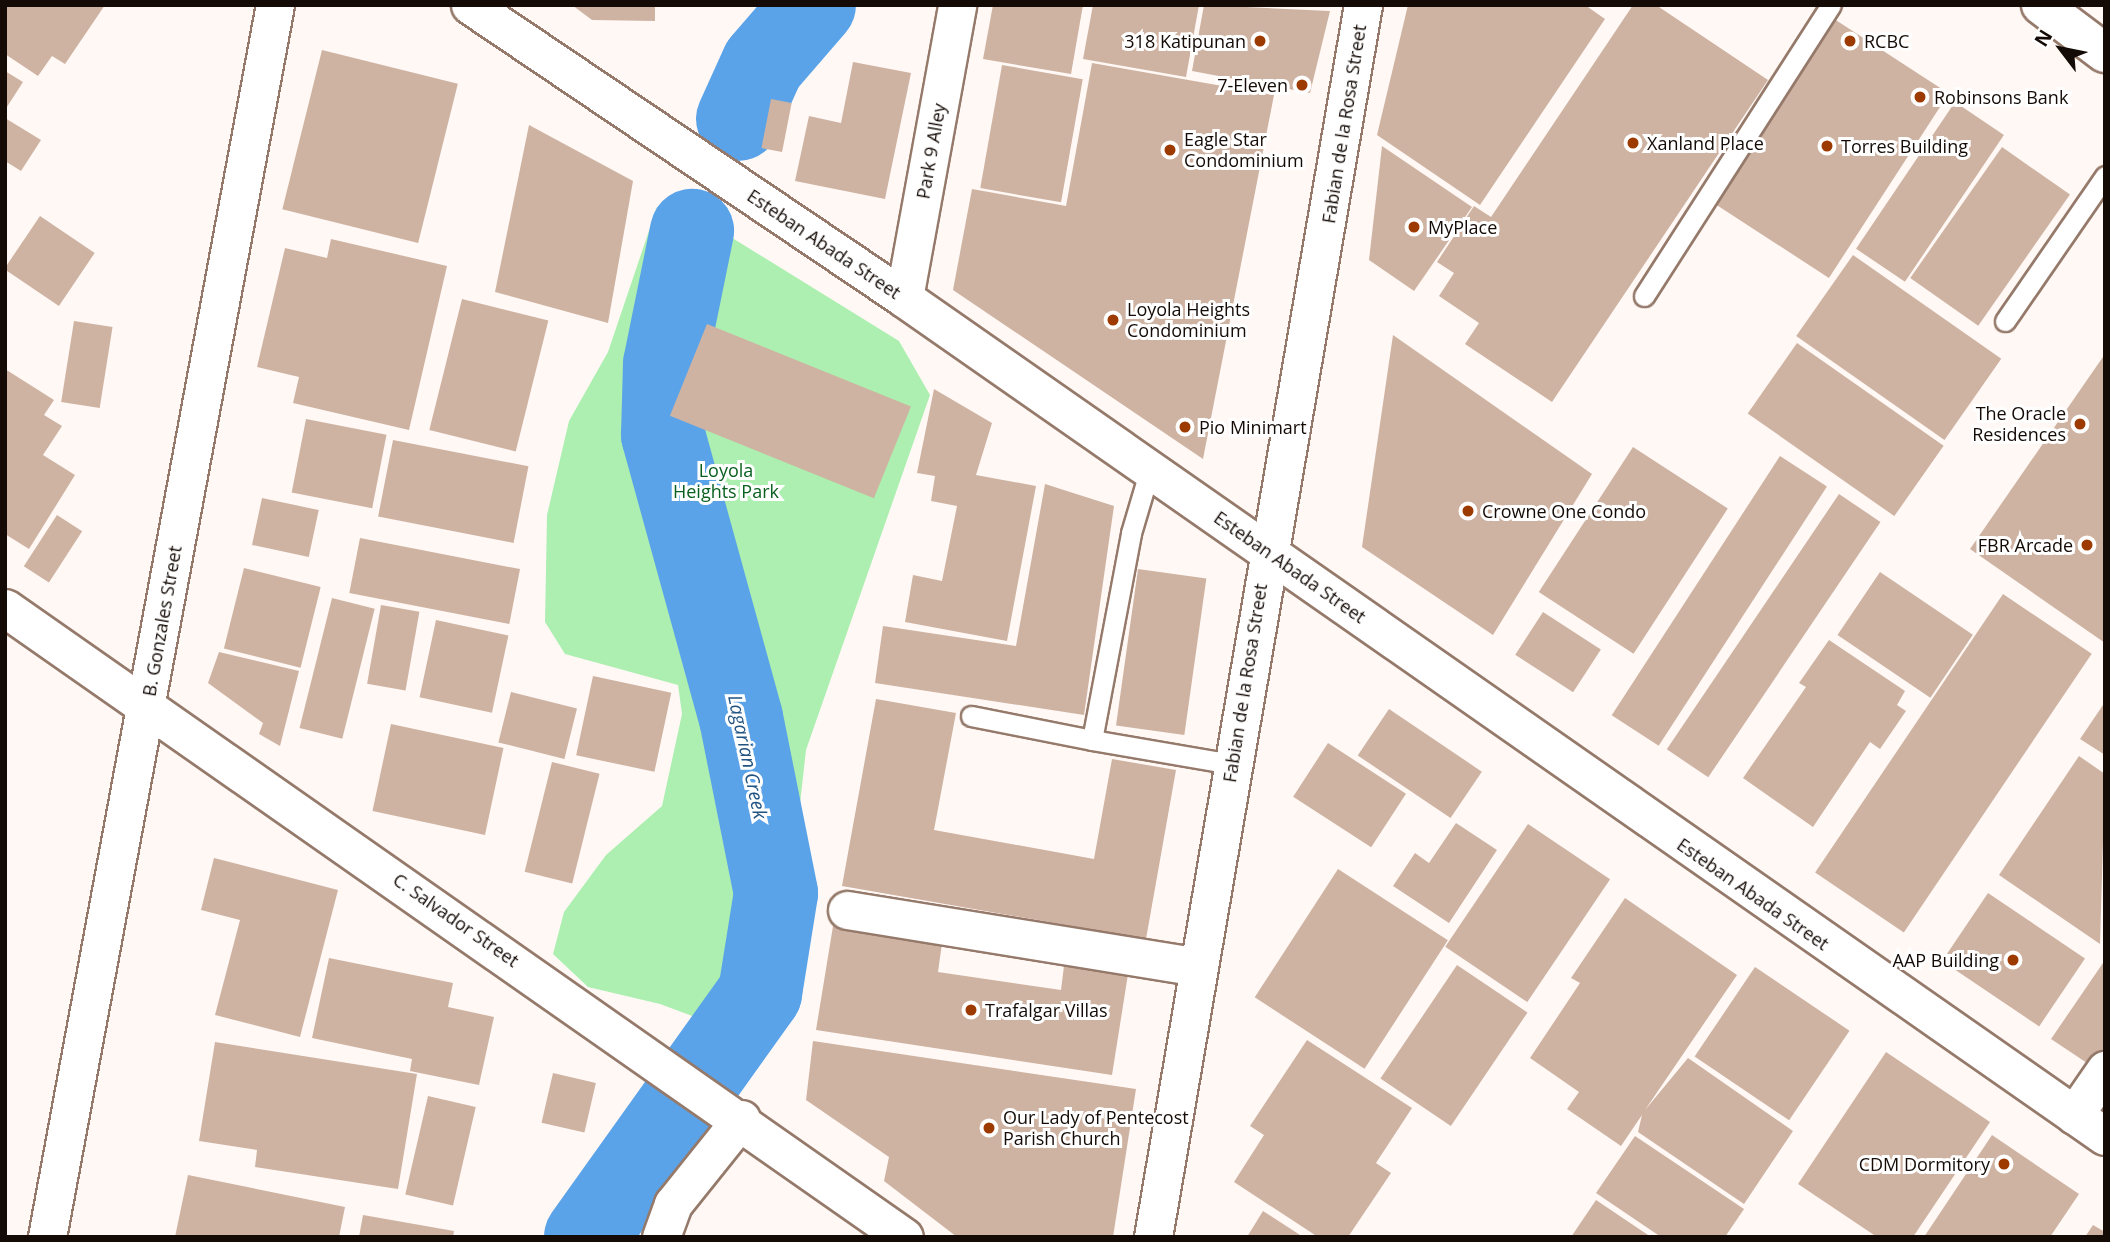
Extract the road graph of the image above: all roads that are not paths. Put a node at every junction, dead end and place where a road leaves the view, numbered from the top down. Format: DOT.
graph roads {
  1 [pos="275,5"];
  2 [pos="470,5"];
  3 [pos="957,5"];
  4 [pos="1363,5"];
  5 [pos="1831,5"];
  6 [pos="2041,5"];
  7 [pos="2105,53"];
  8 [pos="2105,176"];
  9 [pos="1644,296"];
  10 [pos="904,298"];
  11 [pos="2005,321"];
  12 [pos="1150,469"];
  13 [pos="1267,551"];
  14 [pos="5,608"];
  15 [pos="146,703"];
  16 [pos="971,716"];
  17 [pos="1092,740"];
  18 [pos="1232,764"];
  19 [pos="848,909"];
  20 [pos="1198,967"];
  21 [pos="2105,1070"];
  22 [pos="2074,1115"];
  23 [pos="741,1119"];
  24 [pos="2105,1136"];
  25 [pos="47,1237"];
  26 [pos="661,1237"];
  27 [pos="904,1237"];
  28 [pos="1153,1237"];
  1 -- 15 [label="street, B. Gonzales Street"];
  2 -- 10 [label="street, Esteban Abada Street"];
  3 -- 10 [label="street, Park 9 Alley"];
  4 -- 13 [label="street, Fabian de la Rosa Street"];
  5 -- 9 [label="lane"];
  6 -- 7 [label="main road"];
  8 -- 11 [label="lane"];
  10 -- 12 [label="street, Esteban Abada Street"];
  12 -- 13 [label="street, Esteban Abada Street"];
  12 -- 17 [label="lane"];
  13 -- 18 [label="street, Fabian de la Rosa Street"];
  13 -- 22 [label="street, Esteban Abada Street"];
  14 -- 15 [label="street, C. Salvador Street"];
  15 -- 23 [label="street, C. Salvador Street"];
  15 -- 25 [label="street, B. Gonzales Street"];
  16 -- 17 [label="lane"];
  17 -- 18 [label="lane"];
  18 -- 20 [label="street, Fabian de la Rosa Street"];
  19 -- 20 [label="street"];
  20 -- 28 [label="street, Fabian de la Rosa Street"];
  21 -- 22 [label="street"];
  22 -- 24 [label="street, Esteban Abada Street"];
  23 -- 26 [label="street"];
  23 -- 27 [label="street, C. Salvador Street"];
}
